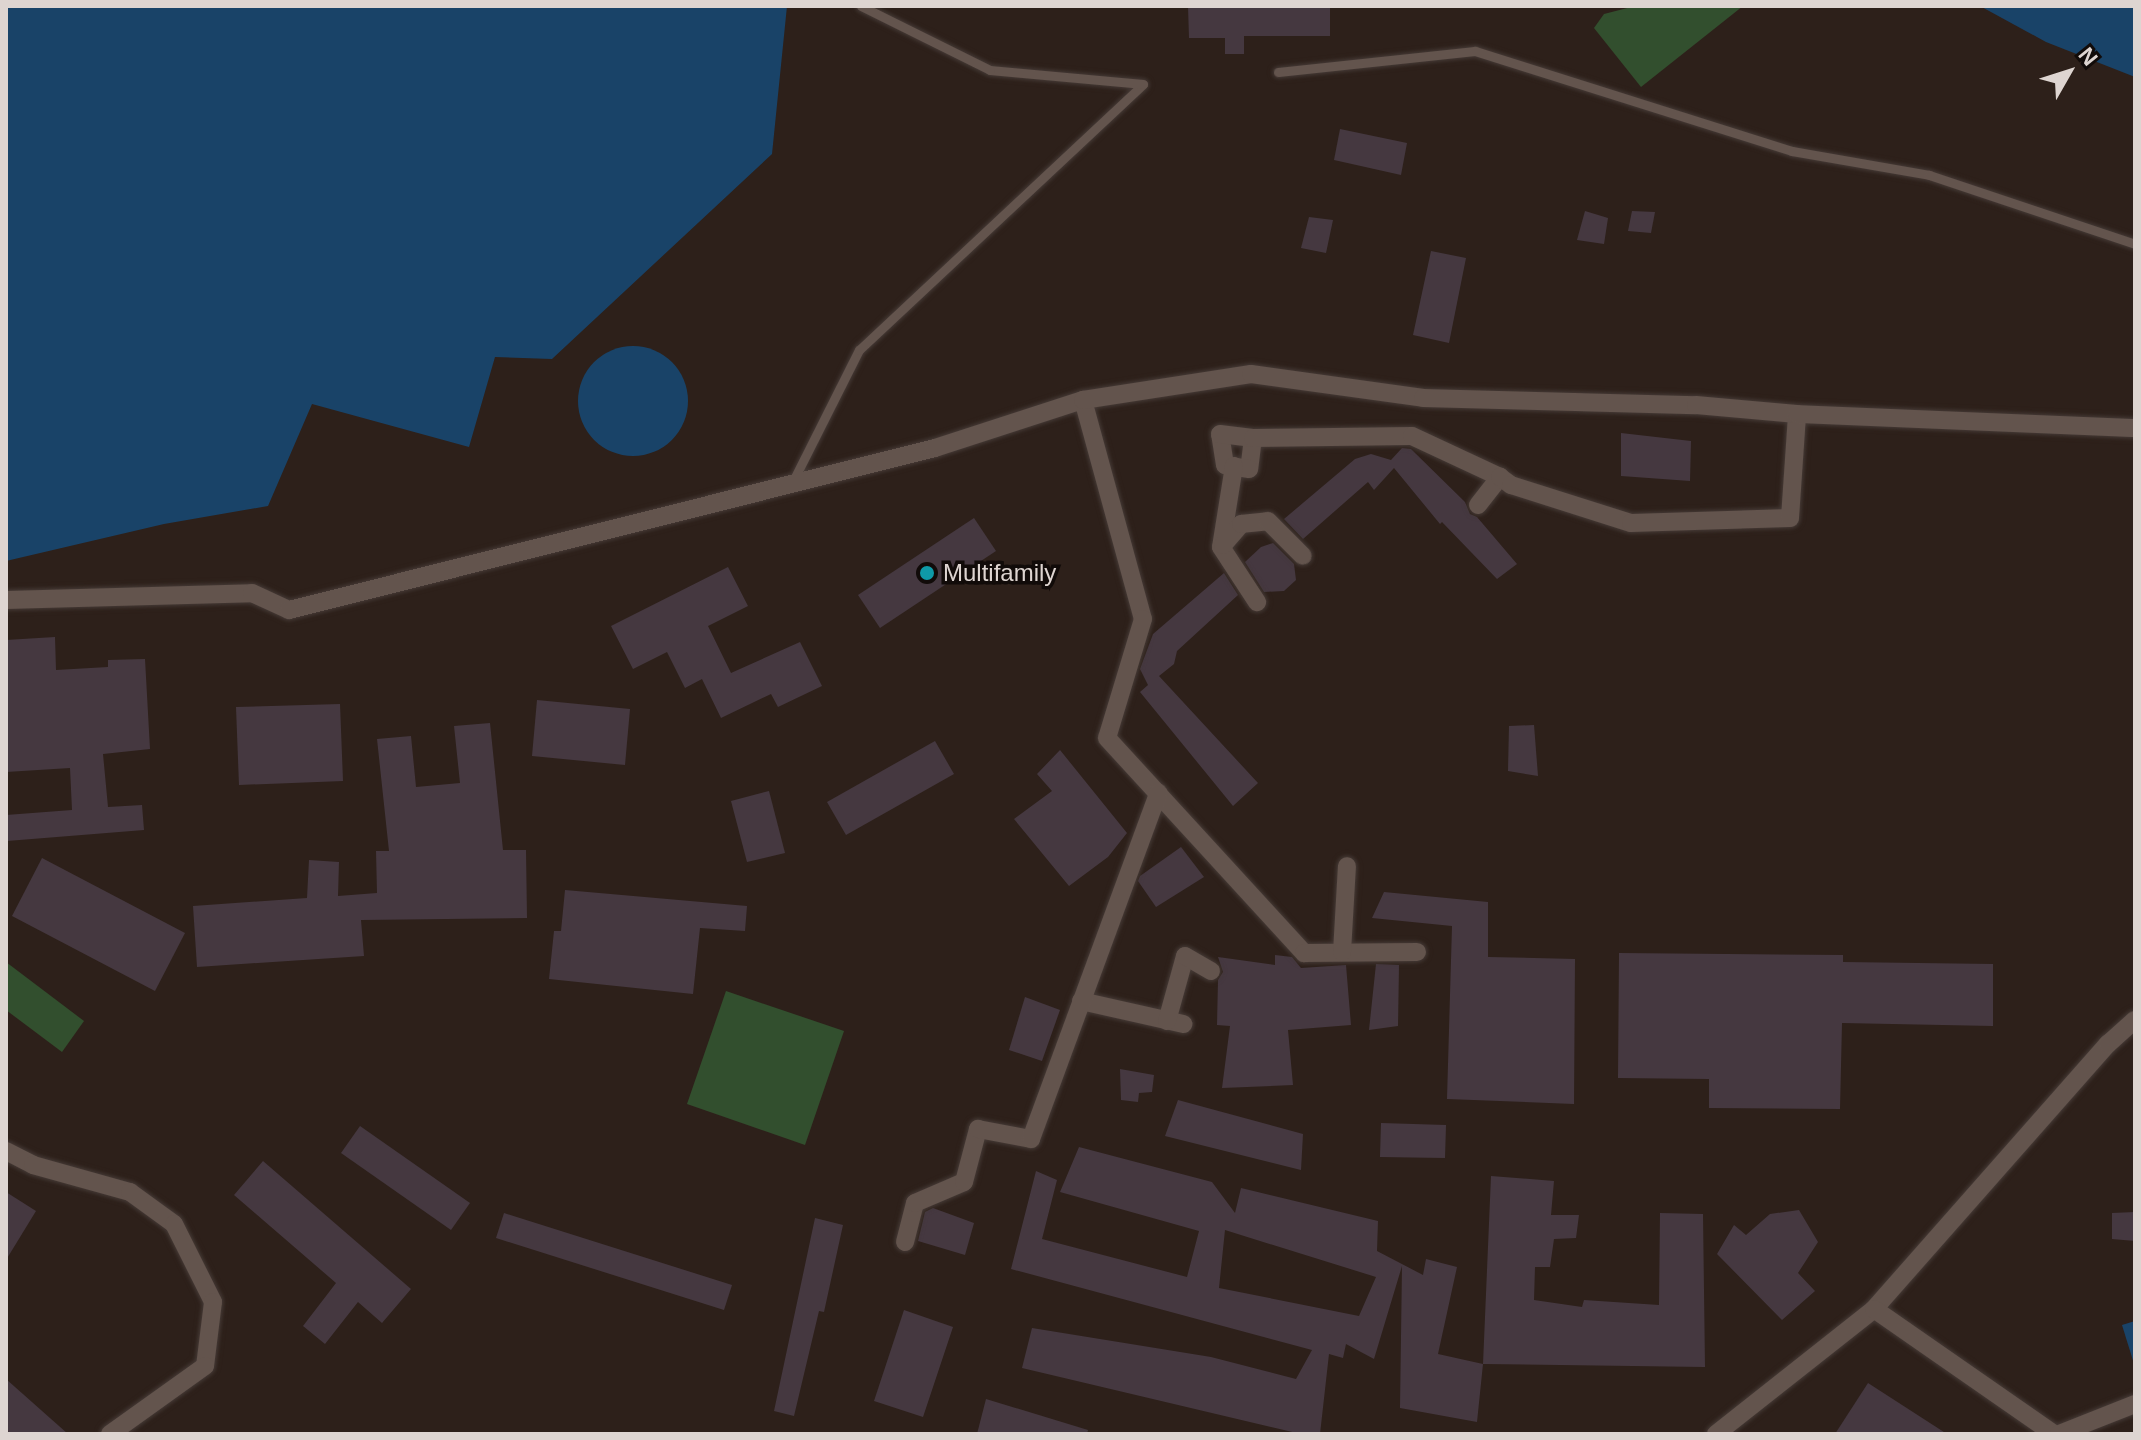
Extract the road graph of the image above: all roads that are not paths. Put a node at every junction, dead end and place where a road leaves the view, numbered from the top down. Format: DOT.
graph roads {
  1 [pos="861,6"];
  2 [pos="1278,72"];
  3 [pos="2135,244"];
  4 [pos="1083,400"];
  5 [pos="1797,414"];
  6 [pos="2135,428"];
  7 [pos="1253,438"];
  8 [pos="1234,466"];
  9 [pos="1500,477"];
  10 [pos="792,483"];
  11 [pos="1478,505"];
  12 [pos="1221,547"];
  13 [pos="1303,556"];
  14 [pos="6,600"];
  15 [pos="1257,602"];
  16 [pos="1158,793"];
  17 [pos="1347,866"];
  18 [pos="1342,952"];
  19 [pos="1417,952"];
  20 [pos="1211,971"];
  21 [pos="1081,1001"];
  22 [pos="2135,1020"];
  23 [pos="6,1151"];
  24 [pos="905,1242"];
  25 [pos="1874,1309"];
  26 [pos="2135,1404"];
  27 [pos="110,1434"];
  28 [pos="1716,1434"];
  29 [pos="2056,1434"];
  1 -- 10 [label="lane"];
  2 -- 3 [label="lane"];
  4 -- 5 [label="street"];
  4 -- 10 [label="street"];
  4 -- 16 [label="street"];
  5 -- 6 [label="street"];
  5 -- 9 [label="street"];
  7 -- 8 [label="street"];
  7 -- 8 [label="street"];
  7 -- 9 [label="street"];
  8 -- 12 [label="street"];
  9 -- 11 [label="street"];
  10 -- 14 [label="street"];
  12 -- 13 [label="street"];
  12 -- 15 [label="street"];
  16 -- 18 [label="street"];
  16 -- 21 [label="street"];
  17 -- 18 [label="street"];
  18 -- 19 [label="street"];
  20 -- 21 [label="street"];
  21 -- 24 [label="street"];
  22 -- 25 [label="street"];
  23 -- 27 [label="street"];
  25 -- 28 [label="street"];
  25 -- 29 [label="street"];
  26 -- 29 [label="street"];
}
